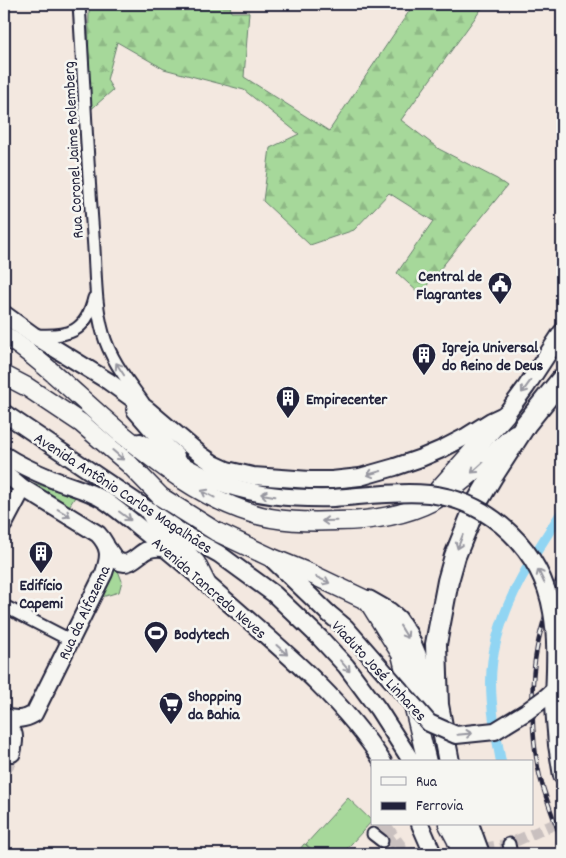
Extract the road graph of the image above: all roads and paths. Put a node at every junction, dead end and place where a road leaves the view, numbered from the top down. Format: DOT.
graph roads {
  1 [pos="79,4"];
  2 [pos="95,294"];
  3 [pos="4,314"];
  4 [pos="562,332"];
  5 [pos="32,335"];
  6 [pos="4,336"];
  7 [pos="4,376"];
  8 [pos="562,379"];
  9 [pos="108,381"];
  10 [pos="148,410"];
  11 [pos="4,413"];
  12 [pos="506,414"];
  13 [pos="526,424"];
  14 [pos="116,429"];
  15 [pos="4,456"];
  16 [pos="194,471"];
  17 [pos="4,472"];
  18 [pos="23,488"];
  19 [pos="432,501"];
  20 [pos="149,511"];
  21 [pos="4,524"];
  22 [pos="108,549"];
  23 [pos="167,549"];
  24 [pos="219,554"];
  25 [pos="270,557"];
  26 [pos="206,583"];
  27 [pos="261,585"];
  28 [pos="368,601"];
  29 [pos="4,606"];
  30 [pos="328,613"];
  31 [pos="70,640"];
  32 [pos="562,679"];
  33 [pos="4,718"];
  34 [pos="444,738"];
  35 [pos="12,753"];
  36 [pos="382,760"];
  37 [pos="411,760"];
  38 [pos="427,760"];
  39 [pos="449,760"];
  40 [pos="562,776"];
  41 [pos="421,826"];
  42 [pos="449,826"];
  43 [pos="469,826"];
  44 [pos="433,854"];
  45 [pos="462,854"];
  46 [pos="480,854"];
  1 -- 2 [label="street, Rua Coronel Jaime Rolemberg"];
  2 -- 5 [label="street, Rua Coronel Jaime Rolemberg"];
  10 -- 2 [label="street, Rua Coronel Jaime Rolemberg, one-way"];
  3 -- 5 [label="main road"];
  4 -- 12 [label="main road, one-way"];
  5 -- 9 [label="main road"];
  6 -- 14 [label="main road"];
  7 -- 25 [label="main road, Avenida Antônio Carlos Magalhães, one-way"];
  8 -- 13 [label="highway"];
  9 -- 10 [label="main road"];
  9 -- 16 [label="main road"];
  12 -- 10 [label="main road, one-way"];
  11 -- 20 [label="main road, Avenida Antônio Carlos Magalhães"];
  12 -- 19 [label="main road"];
  13 -- 19 [label="main road, one-way"];
  13 -- 34 [label="highway, one-way"];
  14 -- 16 [label="main road"];
  19 -- 14 [label="main road, one-way"];
  15 -- 23 [label="main road, Avenida Tancredo Neves, one-way"];
  40 -- 16 [label="main road, one-way, bridge"];
  17 -- 18 [label="main road, Rua da Alfazema"];
  18 -- 21 [label="main road"];
  18 -- 22 [label="main road, Rua da Alfazema, one-way"];
  20 -- 24 [label="main road, Avenida Antônio Carlos Magalhães"];
  20 -- 26 [label="main road"];
  22 -- 23 [label="main road"];
  22 -- 31 [label="main road, Rua da Alfazema"];
  23 -- 26 [label="main road, Avenida Tancredo Neves"];
  24 -- 27 [label="main road, Avenida Tancredo Neves"];
  25 -- 28 [label="main road, Avenida Antônio Carlos Magalhães, one-way"];
  25 -- 30 [label="main road"];
  26 -- 36 [label="main road, Avenida Tancredo Neves, one-way"];
  27 -- 30 [label="main road"];
  27 -- 37 [label="main road, Avenida Tancredo Neves, one-way"];
  28 -- 34 [label="highway, one-way"];
  28 -- 38 [label="main road"];
  29 -- 31 [label="street"];
  30 -- 32 [label="main road, Viaduto José Linhares, one-way, bridge"];
  31 -- 33 [label="main road, Rua da Alfazema"];
  33 -- 35 [label="main road"];
  34 -- 39 [label="highway"];
  41 -- 44 [label="main road"];
  42 -- 45 [label="main road"];
  43 -- 46 [label="highway"];
}
